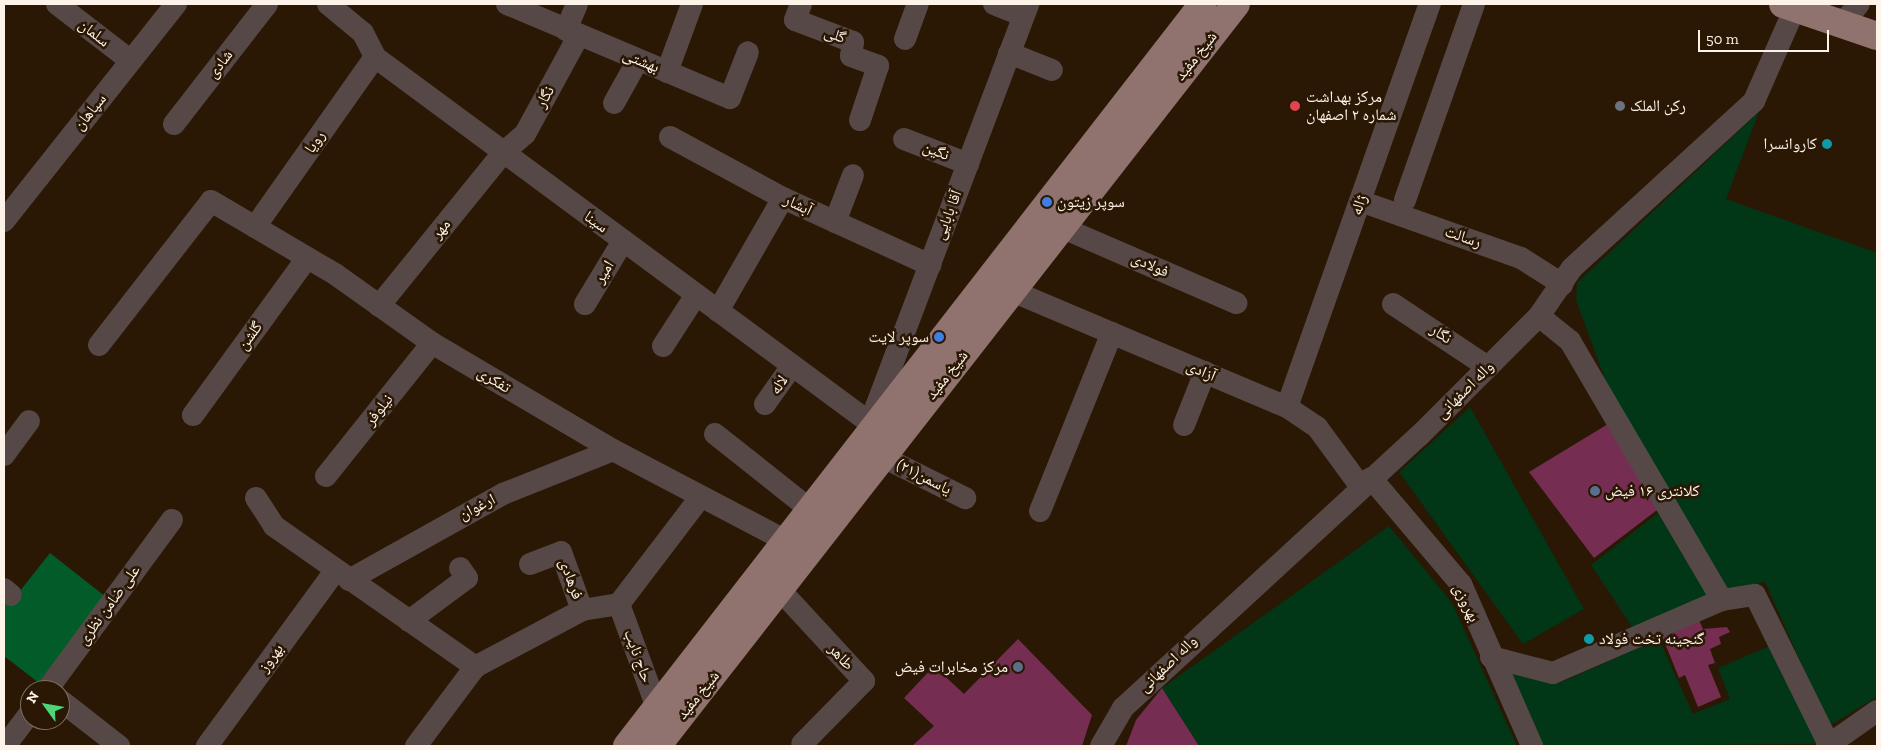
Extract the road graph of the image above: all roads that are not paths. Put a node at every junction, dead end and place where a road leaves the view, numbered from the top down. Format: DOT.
graph roads {
  1 [pos="57,4"];
  2 [pos="176,4"];
  3 [pos="267,4"];
  4 [pos="328,4"];
  5 [pos="507,4"];
  6 [pos="577,4"];
  7 [pos="692,4"];
  8 [pos="801,4"];
  9 [pos="918,4"];
  10 [pos="994,4"];
  11 [pos="1203,4"];
  12 [pos="1236,4"];
  13 [pos="1430,4"];
  14 [pos="1474,4"];
  15 [pos="1859,4"];
  16 [pos="1789,6"];
  17 [pos="1026,10"];
  18 [pos="1842,24"];
  19 [pos="573,33"];
  20 [pos="1877,36"];
  21 [pos="905,39"];
  22 [pos="748,52"];
  23 [pos="1009,53"];
  24 [pos="375,57"];
  25 [pos="638,60"];
  26 [pos="131,62"];
  27 [pos="1052,70"];
  28 [pos="667,72"];
  29 [pos="614,103"];
  30 [pos="1131,118"];
  31 [pos="860,120"];
  32 [pos="174,124"];
  33 [pos="670,137"];
  34 [pos="904,139"];
  35 [pos="503,153"];
  36 [pos="1103,157"];
  37 [pos="968,164"];
  38 [pos="853,176"];
  39 [pos="783,198"];
  40 [pos="1405,200"];
  41 [pos="1360,201"];
  42 [pos="4,221"];
  43 [pos="835,222"];
  44 [pos="255,227"];
  45 [pos="1064,228"];
  46 [pos="623,241"];
  47 [pos="307,258"];
  48 [pos="930,264"];
  49 [pos="1562,284"];
  50 [pos="1012,291"];
  51 [pos="696,295"];
  52 [pos="1236,302"];
  53 [pos="585,304"];
  54 [pos="1393,304"];
  55 [pos="379,306"];
  56 [pos="718,311"];
  57 [pos="1539,316"];
  58 [pos="1112,333"];
  59 [pos="432,343"];
  60 [pos="99,345"];
  61 [pos="663,346"];
  62 [pos="792,366"];
  63 [pos="1488,366"];
  64 [pos="1205,372"];
  65 [pos="765,404"];
  66 [pos="1287,407"];
  67 [pos="193,415"];
  68 [pos="29,421"];
  69 [pos="1184,425"];
  70 [pos="877,428"];
  71 [pos="715,434"];
  72 [pos="613,450"];
  73 [pos="4,455"];
  74 [pos="883,457"];
  75 [pos="326,476"];
  76 [pos="1366,483"];
  77 [pos="256,498"];
  78 [pos="965,498"];
  79 [pos="699,499"];
  80 [pos="812,511"];
  81 [pos="1040,511"];
  82 [pos="172,520"];
  83 [pos="788,542"];
  84 [pos="530,564"];
  85 [pos="460,568"];
  86 [pos="342,575"];
  87 [pos="780,590"];
  88 [pos="1722,600"];
  89 [pos="619,604"];
  90 [pos="582,610"];
  91 [pos="408,621"];
  92 [pos="1491,657"];
  93 [pos="475,667"];
  94 [pos="54,680"];
  95 [pos="70,708"];
  96 [pos="657,708"];
  97 [pos="1877,711"];
  98 [pos="20,726"];
  99 [pos="663,743"];
  100 [pos="802,744"];
  101 [pos="1828,745"];
  102 [pos="5,746"];
  103 [pos="119,746"];
  104 [pos="206,746"];
  105 [pos="416,746"];
  106 [pos="627,746"];
  107 [pos="1101,746"];
  108 [pos="1532,746"];
  1 -- 26 [label="street, سلمان"];
  2 -- 26 [label="street, سپاهان"];
  3 -- 32 [label="street, شادی"];
  4 -- 24 [label="street, سینا"];
  5 -- 19 [label="street, بهشتی"];
  6 -- 19 [label="street, نگار"];
  7 -- 28 [label="street"];
  8 -- 31 [label="street, گلی"];
  9 -- 21 [label="street"];
  10 -- 17 [label="street"];
  11 -- 30 [label="main road, شیخ مفید"];
  12 -- 30 [label="main road, شیخ مفید"];
  13 -- 41 [label="street, ژاله"];
  14 -- 40 [label="street"];
  15 -- 18 [label="street"];
  16 -- 18 [label="main road"];
  16 -- 49 [label="street, واله اصفهانی"];
  17 -- 23 [label="street, آقا بابایی"];
  18 -- 20 [label="main road"];
  19 -- 25 [label="street, بهشتی"];
  19 -- 35 [label="street, نگار"];
  22 -- 28 [label="street, بهشتی"];
  23 -- 27 [label="street"];
  23 -- 37 [label="street, آقا بابایی"];
  24 -- 35 [label="street, سینا"];
  24 -- 44 [label="street, رویا"];
  25 -- 28 [label="street, بهشتی"];
  25 -- 29 [label="street"];
  26 -- 42 [label="street, سپاهان"];
  30 -- 36 [label="main road, شیخ مفید"];
  33 -- 39 [label="street, آبشار"];
  34 -- 37 [label="street, نگین"];
  35 -- 46 [label="street, سینا"];
  35 -- 55 [label="street, مهر"];
  36 -- 45 [label="main road, شیخ مفید"];
  36 -- 70 [label="main road, شیخ مفید"];
  37 -- 48 [label="street, آقا بابایی"];
  38 -- 43 [label="street"];
  39 -- 43 [label="street, آبشار"];
  39 -- 56 [label="street"];
  41 -- 49 [label="street, رسالت"];
  41 -- 66 [label="street, ژاله"];
  43 -- 48 [label="street, آبشار"];
  44 -- 47 [label="street, تفکری"];
  44 -- 60 [label="street, تفکری"];
  45 -- 50 [label="main road, شیخ مفید"];
  45 -- 52 [label="street, فولادی"];
  46 -- 51 [label="street, سینا"];
  46 -- 53 [label="street, امیر"];
  47 -- 55 [label="street, تفکری"];
  47 -- 67 [label="street, گلشن"];
  48 -- 70 [label="street, آقا بابایی"];
  49 -- 57 [label="street, واله اصفهانی"];
  50 -- 58 [label="street, آزادی"];
  50 -- 74 [label="main road, شیخ مفید"];
  51 -- 56 [label="street, سینا"];
  51 -- 61 [label="street"];
  54 -- 63 [label="street, نگار"];
  55 -- 59 [label="street, تفکری"];
  56 -- 62 [label="street, سینا"];
  57 -- 63 [label="street, واله اصفهانی"];
  57 -- 88 [label="street"];
  58 -- 64 [label="street, آزادی"];
  58 -- 81 [label="street"];
  59 -- 72 [label="street, تفکری"];
  59 -- 75 [label="street, نیلوفر"];
  62 -- 65 [label="street, لاله"];
  62 -- 70 [label="street, سینا"];
  63 -- 76 [label="street, واله اصفهانی"];
  64 -- 66 [label="street, آزادی"];
  64 -- 69 [label="street"];
  66 -- 76 [label="street, آزادی"];
  68 -- 73 [label="street"];
  70 -- 80 [label="main road, شیخ مفید"];
  71 -- 80 [label="street"];
  72 -- 79 [label="street, تفکری"];
  72 -- 86 [label="street, ارغوان"];
  74 -- 78 [label="street, یاسمن(۲۱)"];
  74 -- 87 [label="main road, شیخ مفید"];
  76 -- 92 [label="street, بهروزی"];
  76 -- 107 [label="street, واله اصفهانی"];
  77 -- 86 [label="street"];
  79 -- 83 [label="street, تفکری"];
  79 -- 89 [label="street"];
  80 -- 83 [label="main road, شیخ مفید"];
  82 -- 94 [label="street, علی ضامن نظری"];
  83 -- 96 [label="main road, شیخ مفید"];
  84 -- 90 [label="street, فرهادی"];
  85 -- 91 [label="street"];
  86 -- 91 [label="street"];
  86 -- 104 [label="street, بهروز"];
  87 -- 99 [label="main road, شیخ مفید"];
  87 -- 100 [label="street, طاهر"];
  88 -- 92 [label="street"];
  88 -- 101 [label="street"];
  89 -- 90 [label="street"];
  89 -- 96 [label="street, حاج نایب"];
  90 -- 93 [label="street"];
  91 -- 93 [label="street"];
  92 -- 108 [label="street, بهروزی"];
  93 -- 105 [label="street"];
  95 -- 103 [label="street"];
  96 -- 106 [label="main road, شیخ مفید"];
  97 -- 101 [label="street"];
  98 -- 102 [label="street"];
}
